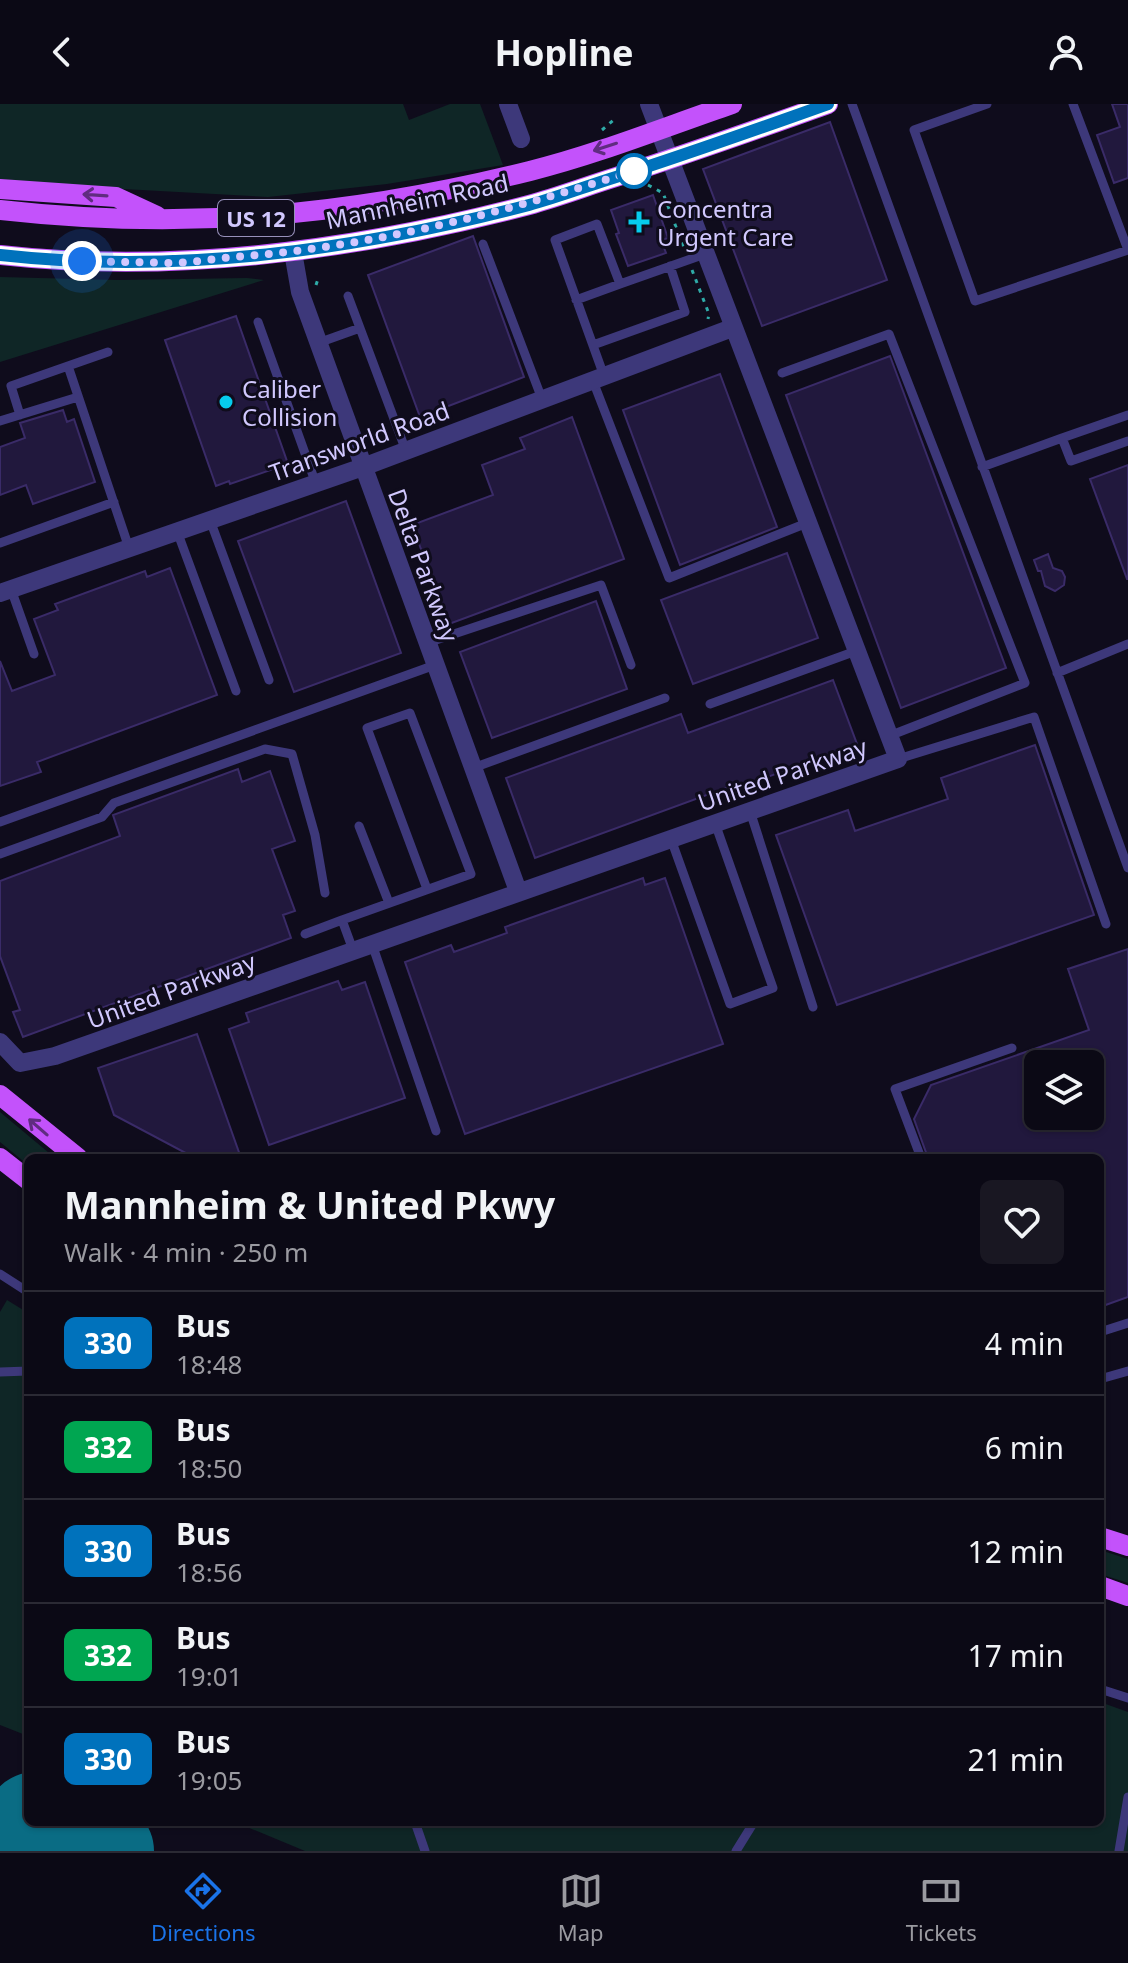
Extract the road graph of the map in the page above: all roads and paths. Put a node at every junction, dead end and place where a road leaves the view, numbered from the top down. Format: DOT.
graph roads {
  1 [pos="508,104"];
  2 [pos="649,104"];
  3 [pos="732,104"];
  4 [pos="828,104"];
  5 [pos="852,104"];
  6 [pos="987,104"];
  7 [pos="1073,104"];
  8 [pos="617,117"];
  9 [pos="658,129"];
  10 [pos="599,132"];
  11 [pos="521,139"];
  12 [pos="669,159"];
  13 [pos="0,189"];
  14 [pos="0,210"];
  15 [pos="168,221"];
  16 [pos="483,244"];
  17 [pos="1128,250"];
  18 [pos="293,252"];
  19 [pos="705,254"];
  20 [pos="0,255"];
  21 [pos="670,266"];
  22 [pos="620,284"];
  23 [pos="348,296"];
  24 [pos="576,300"];
  25 [pos="258,322"];
  26 [pos="360,328"];
  27 [pos="732,328"];
  28 [pos="318,343"];
  29 [pos="593,345"];
  30 [pos="108,352"];
  31 [pos="68,366"];
  32 [pos="782,373"];
  33 [pos="598,378"];
  34 [pos="78,397"];
  35 [pos="542,399"];
  36 [pos="20,415"];
  37 [pos="1128,415"];
  38 [pos="0,421"];
  39 [pos="1062,438"];
  40 [pos="1128,441"];
  41 [pos="406,451"];
  42 [pos="363,467"];
  43 [pos="982,467"];
  44 [pos="316,484"];
  45 [pos="114,502"];
  46 [pos="210,520"];
  47 [pos="807,523"];
  48 [pos="177,531"];
  49 [pos="0,543"];
  50 [pos="129,548"];
  51 [pos="5,591"];
  52 [pos="427,643"];
  53 [pos="1128,644"];
  54 [pos="856,651"];
  55 [pos="34,654"];
  56 [pos="435,665"];
  57 [pos="631,665"];
  58 [pos="1057,673"];
  59 [pos="269,680"];
  60 [pos="236,691"];
  61 [pos="665,698"];
  62 [pos="710,704"];
  63 [pos="889,736"];
  64 [pos="898,759"];
  65 [pos="473,768"];
  66 [pos="750,811"];
  67 [pos="0,822"];
  68 [pos="715,823"];
  69 [pos="359,826"];
  70 [pos="671,839"];
  71 [pos="0,854"];
  72 [pos="1128,868"];
  73 [pos="427,889"];
  74 [pos="518,891"];
  75 [pos="325,893"];
  76 [pos="389,903"];
  77 [pos="342,920"];
  78 [pos="1106,924"];
  79 [pos="305,934"];
  80 [pos="372,944"];
  81 [pos="353,950"];
  82 [pos="813,1007"];
  83 [pos="0,1042"];
  84 [pos="1012,1048"];
  85 [pos="0,1095"];
  86 [pos="436,1131"];
  87 [pos="73,1154"];
  88 [pos="919,1154"];
  89 [pos="0,1158"];
  90 [pos="24,1177"];
  91 [pos="0,1274"];
  92 [pos="24,1289"];
  93 [pos="1128,1323"];
  94 [pos="1104,1331"];
  95 [pos="24,1371"];
  96 [pos="1128,1371"];
  97 [pos="0,1372"];
  98 [pos="1104,1379"];
  99 [pos="1104,1538"];
  100 [pos="1128,1546"];
  101 [pos="1104,1587"];
  102 [pos="1128,1596"];
  103 [pos="1104,1690"];
  104 [pos="1128,1698"];
  105 [pos="1128,1797"];
  106 [pos="416,1826"];
  107 [pos="752,1826"];
  108 [pos="425,1851"];
  109 [pos="736,1851"];
  110 [pos="1119,1851"];
  1 -- 11 [label="street"];
  2 -- 9 [label="street, United Parkway"];
  3 -- 9 [label="main road, Mannheim Road / US 12"];
  4 -- 12 [label="main road, Mannheim Road / US 12"];
  5 -- 43 [label="lane"];
  6 -- 17 [label="lane"];
  7 -- 17 [label="lane"];
  8 -- 10 [label="path"];
  9 -- 12 [label="street, United Parkway"];
  9 -- 15 [label="main road, Mannheim Road / US 12, one-way"];
  12 -- 18 [label="main road, Mannheim Road / US 12"];
  12 -- 19 [label="street, United Parkway"];
  15 -- 13 [label="main road, one-way"];
  14 -- 15 [label="main road, Mannheim Road / US 12"];
  16 -- 35 [label="lane"];
  18 -- 20 [label="main road, Mannheim Road / US 12"];
  18 -- 28 [label="street, Delta Parkway"];
  19 -- 21 [label="lane"];
  19 -- 27 [label="street, United Parkway"];
  21 -- 22 [label="lane"];
  21 -- 29 [label="lane"];
  22 -- 24 [label="lane"];
  22 -- 24 [label="lane"];
  23 -- 26 [label="lane"];
  24 -- 29 [label="lane"];
  25 -- 44 [label="lane"];
  26 -- 28 [label="lane"];
  26 -- 41 [label="lane"];
  27 -- 33 [label="street, Transworld Road"];
  27 -- 47 [label="street, United Parkway"];
  28 -- 42 [label="street, Delta Parkway"];
  29 -- 33 [label="lane"];
  30 -- 31 [label="lane"];
  31 -- 34 [label="lane"];
  31 -- 36 [label="lane"];
  32 -- 63 [label="lane"];
  33 -- 35 [label="street, Transworld Road"];
  33 -- 47 [label="lane"];
  34 -- 36 [label="lane"];
  34 -- 45 [label="lane"];
  35 -- 41 [label="street, Transworld Road"];
  36 -- 38 [label="lane"];
  37 -- 39 [label="lane"];
  39 -- 40 [label="lane"];
  39 -- 43 [label="lane"];
  41 -- 42 [label="street, Transworld Road"];
  42 -- 44 [label="street, Transworld Road"];
  42 -- 52 [label="street, Delta Parkway"];
  43 -- 58 [label="lane"];
  44 -- 46 [label="street, Transworld Road"];
  45 -- 49 [label="lane"];
  45 -- 50 [label="lane"];
  46 -- 48 [label="street, Transworld Road"];
  46 -- 59 [label="lane"];
  47 -- 54 [label="street, United Parkway"];
  48 -- 50 [label="street, Transworld Road"];
  48 -- 60 [label="lane"];
  50 -- 51 [label="street, Transworld Road"];
  51 -- 55 [label="lane"];
  52 -- 56 [label="street, Delta Parkway"];
  52 -- 57 [label="lane"];
  53 -- 58 [label="lane"];
  54 -- 62 [label="lane"];
  54 -- 63 [label="street, United Parkway"];
  56 -- 65 [label="street, Delta Parkway"];
  56 -- 67 [label="lane"];
  58 -- 72 [label="lane"];
  61 -- 65 [label="lane"];
  63 -- 64 [label="street, United Parkway"];
  64 -- 66 [label="street, United Parkway"];
  64 -- 78 [label="lane"];
  65 -- 74 [label="street, Delta Parkway"];
  66 -- 68 [label="street, United Parkway"];
  66 -- 82 [label="lane"];
  68 -- 70 [label="street, United Parkway"];
  68 -- 70 [label="lane"];
  69 -- 76 [label="lane"];
  70 -- 74 [label="street, United Parkway"];
  71 -- 75 [label="lane"];
  73 -- 73 [label="lane"];
  73 -- 76 [label="lane"];
  74 -- 80 [label="street, United Parkway"];
  76 -- 77 [label="lane"];
  77 -- 79 [label="lane"];
  77 -- 81 [label="lane"];
  80 -- 81 [label="street, United Parkway"];
  80 -- 86 [label="lane"];
  81 -- 83 [label="street, United Parkway"];
  84 -- 88 [label="lane"];
  87 -- 85 [label="main road, one-way"];
  89 -- 90 [label="main road"];
  91 -- 92 [label="lane"];
  93 -- 94 [label="lane"];
  95 -- 97 [label="lane"];
  96 -- 98 [label="lane"];
  99 -- 100 [label="main road"];
  101 -- 102 [label="main road"];
  103 -- 104 [label="lane"];
  105 -- 110 [label="lane"];
  106 -- 108 [label="lane"];
  107 -- 109 [label="lane"];
}
